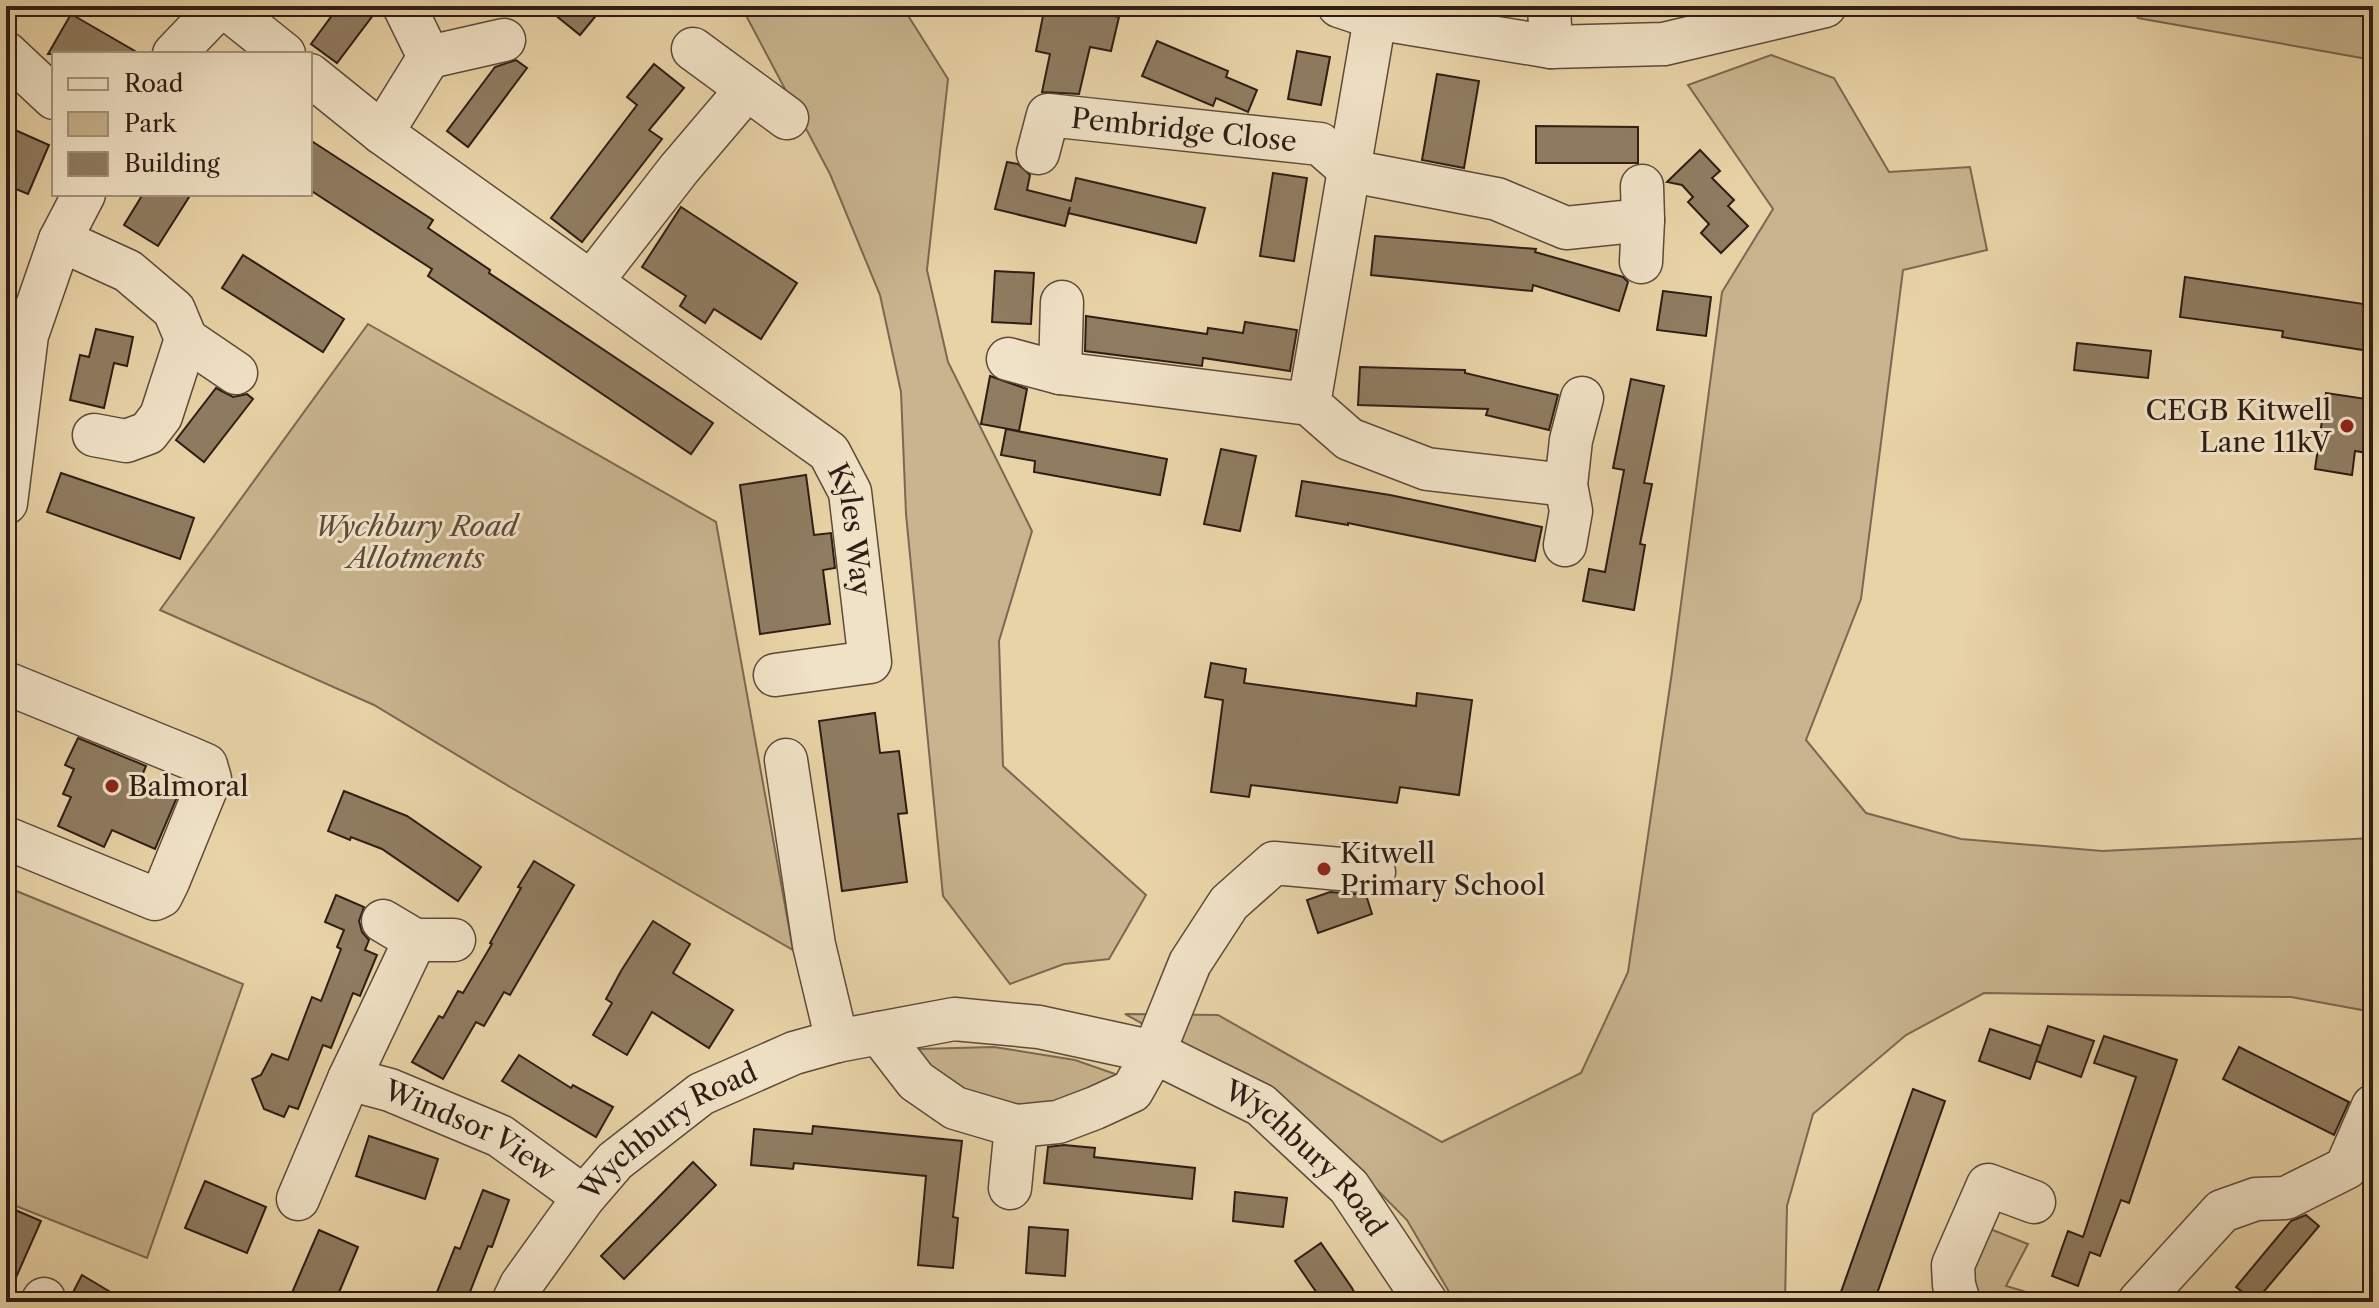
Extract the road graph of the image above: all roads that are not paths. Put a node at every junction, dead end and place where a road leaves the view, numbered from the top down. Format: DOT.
graph roads {
  1 [pos="222,6"];
  2 [pos="404,6"];
  3 [pos="1549,6"];
  4 [pos="1825,6"];
  5 [pos="1357,12"];
  6 [pos="504,40"];
  7 [pos="1551,47"];
  8 [pos="693,49"];
  9 [pos="176,52"];
  10 [pos="281,52"];
  11 [pos="6,53"];
  12 [pos="429,57"];
  13 [pos="312,77"];
  14 [pos="747,89"];
  15 [pos="52,96"];
  16 [pos="787,118"];
  17 [pos="382,133"];
  18 [pos="1038,153"];
  19 [pos="1351,171"];
  20 [pos="83,196"];
  21 [pos="60,240"];
  22 [pos="1641,262"];
  23 [pos="592,281"];
  24 [pos="1062,302"];
  25 [pos="16,330"];
  26 [pos="186,339"];
  27 [pos="1008,359"];
  28 [pos="236,373"];
  29 [pos="1060,373"];
  30 [pos="1582,398"];
  31 [pos="1309,404"];
  32 [pos="94,435"];
  33 [pos="1566,485"];
  34 [pos="6,503"];
  35 [pos="1565,545"];
  36 [pos="775,675"];
  37 [pos="6,683"];
  38 [pos="786,760"];
  39 [pos="6,838"];
  40 [pos="1374,872"];
  41 [pos="417,934"];
  42 [pos="879,1033"];
  43 [pos="837,1041"];
  44 [pos="1154,1052"];
  45 [pos="349,1079"];
  46 [pos="2373,1106"];
  47 [pos="1016,1126"];
  48 [pos="1010,1188"];
  49 [pos="584,1197"];
  50 [pos="298,1199"];
  51 [pos="2034,1202"];
  52 [pos="513,1302"];
  53 [pos="1426,1302"];
  54 [pos="1959,1302"];
  55 [pos="2139,1302"];
  1 -- 9 [label="street"];
  1 -- 10 [label="street"];
  2 -- 12 [label="street"];
  3 -- 7 [label="street"];
  4 -- 7 [label="street"];
  5 -- 7 [label="street"];
  5 -- 19 [label="street"];
  6 -- 12 [label="street"];
  8 -- 14 [label="street"];
  11 -- 15 [label="street"];
  12 -- 17 [label="street"];
  13 -- 17 [label="street, Kyles Way"];
  14 -- 16 [label="street"];
  14 -- 23 [label="street"];
  17 -- 23 [label="street, Kyles Way"];
  18 -- 19 [label="street, Pembridge Close"];
  19 -- 22 [label="street"];
  19 -- 31 [label="street"];
  20 -- 21 [label="street"];
  21 -- 25 [label="street"];
  21 -- 26 [label="street"];
  23 -- 36 [label="street, Kyles Way"];
  24 -- 29 [label="street"];
  25 -- 34 [label="street"];
  26 -- 28 [label="street"];
  26 -- 32 [label="street"];
  27 -- 29 [label="street"];
  29 -- 31 [label="street"];
  30 -- 33 [label="street"];
  31 -- 33 [label="street"];
  33 -- 35 [label="street"];
  37 -- 39 [label="street"];
  38 -- 43 [label="street"];
  40 -- 44 [label="street"];
  41 -- 45 [label="street, Windsor View"];
  42 -- 43 [label="street, Wychbury Road"];
  42 -- 44 [label="street, Wychbury Road"];
  42 -- 47 [label="street"];
  43 -- 49 [label="street, Wychbury Road"];
  44 -- 47 [label="street"];
  44 -- 53 [label="street, Wychbury Road"];
  45 -- 49 [label="street, Windsor View"];
  45 -- 50 [label="street, Windsor View"];
  46 -- 55 [label="street"];
  47 -- 48 [label="street"];
  49 -- 52 [label="street, Wychbury Road"];
  51 -- 54 [label="street"];
}
